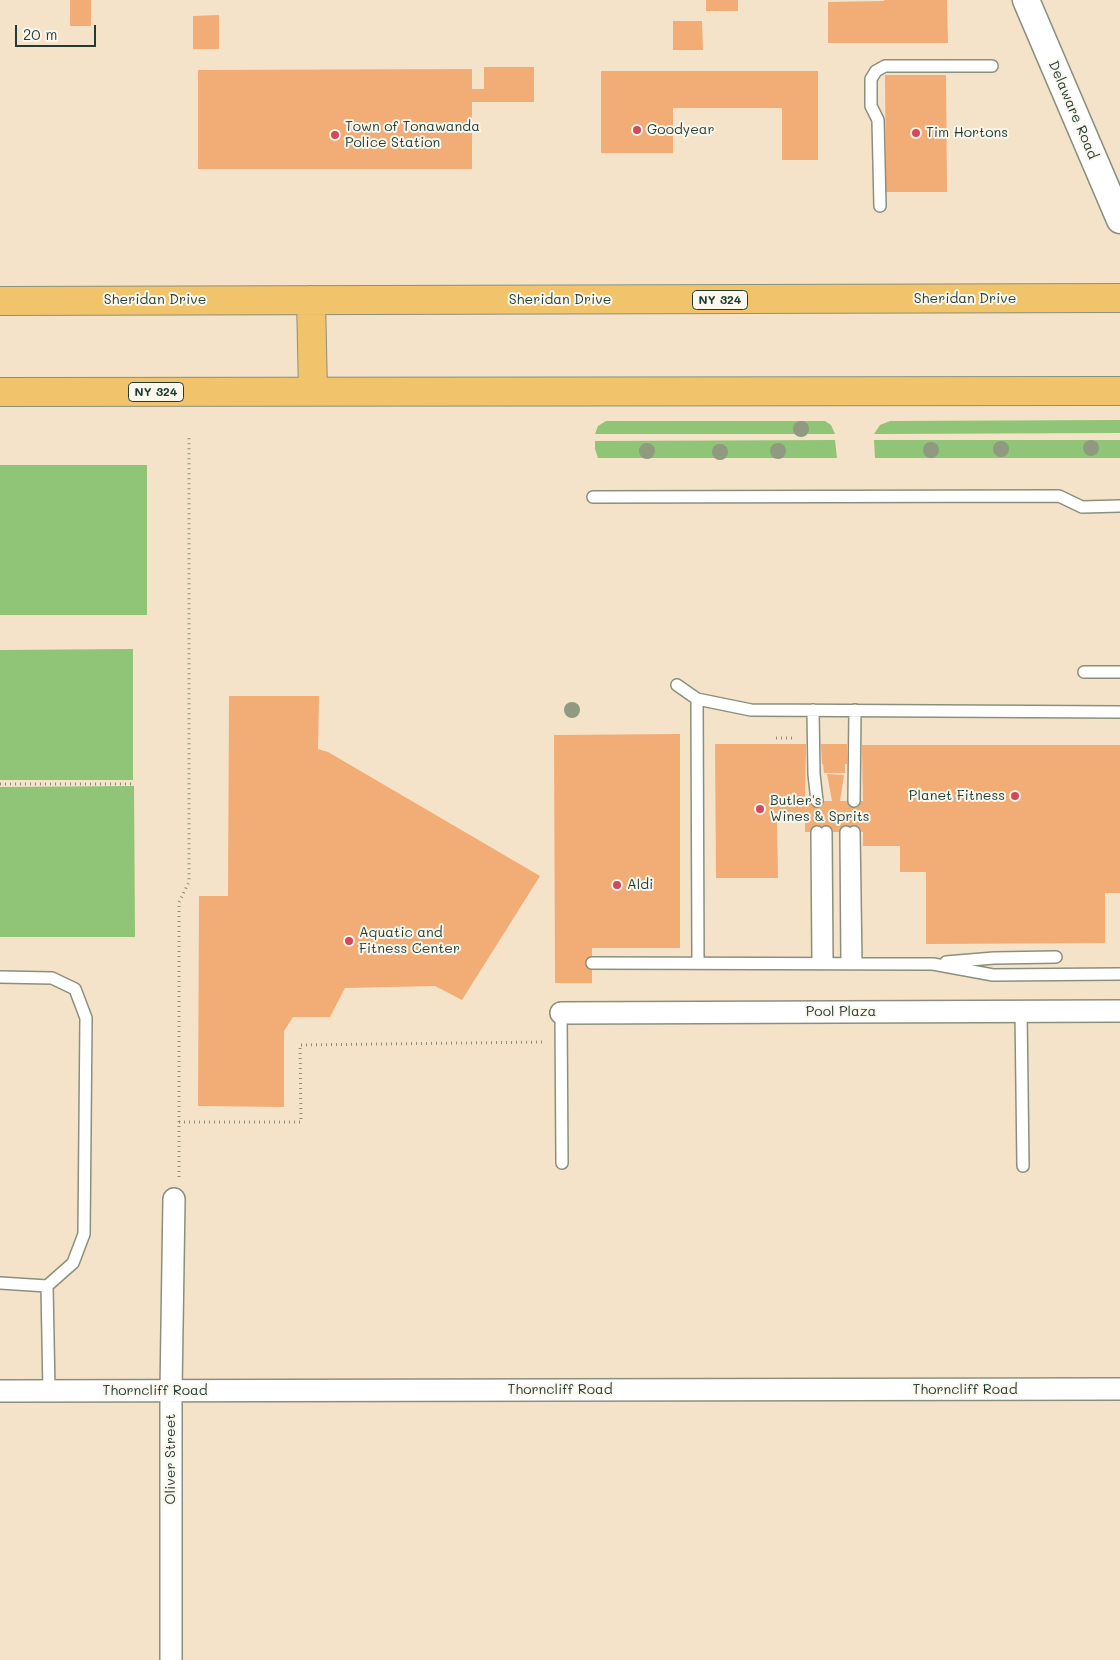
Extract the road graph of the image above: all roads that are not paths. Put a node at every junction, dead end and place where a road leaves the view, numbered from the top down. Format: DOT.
graph roads {
  1 [pos="1026,0"];
  2 [pos="992,66"];
  3 [pos="880,206"];
  4 [pos="1120,220"];
  5 [pos="1120,298"];
  6 [pos="311,300"];
  7 [pos="0,301"];
  8 [pos="312,391"];
  9 [pos="1120,391"];
  10 [pos="0,392"];
  11 [pos="593,497"];
  12 [pos="1120,506"];
  13 [pos="1084,672"];
  14 [pos="1120,672"];
  15 [pos="676,685"];
  16 [pos="697,699"];
  17 [pos="813,710"];
  18 [pos="854,710"];
  19 [pos="1120,712"];
  20 [pos="821,800"];
  21 [pos="850,801"];
  22 [pos="821,832"];
  23 [pos="850,832"];
  24 [pos="1056,957"];
  25 [pos="698,962"];
  26 [pos="592,963"];
  27 [pos="822,963"];
  28 [pos="851,963"];
  29 [pos="933,964"];
  30 [pos="1120,974"];
  31 [pos="0,978"];
  32 [pos="1021,1011"];
  33 [pos="1120,1011"];
  34 [pos="561,1012"];
  35 [pos="562,1163"];
  36 [pos="1023,1166"];
  37 [pos="174,1199"];
  38 [pos="0,1283"];
  39 [pos="46,1286"];
  40 [pos="1120,1390"];
  41 [pos="0,1391"];
  42 [pos="48,1391"];
  43 [pos="171,1391"];
  44 [pos="171,1660"];
  1 -- 4 [label="street, Delaware Road"];
  2 -- 3 [label="lane"];
  5 -- 6 [label="main road, Sheridan Drive / NY 324"];
  6 -- 7 [label="main road, Sheridan Drive / NY 324"];
  6 -- 8 [label="main road"];
  8 -- 9 [label="main road, NY 324"];
  8 -- 10 [label="main road, NY 324"];
  11 -- 12 [label="lane"];
  13 -- 14 [label="lane"];
  15 -- 16 [label="lane"];
  16 -- 17 [label="lane"];
  16 -- 25 [label="lane"];
  17 -- 18 [label="lane"];
  17 -- 20 [label="lane"];
  18 -- 19 [label="lane"];
  18 -- 21 [label="lane"];
  22 -- 27 [label="lane"];
  23 -- 28 [label="lane"];
  24 -- 29 [label="lane"];
  25 -- 26 [label="lane"];
  25 -- 27 [label="lane"];
  27 -- 28 [label="lane"];
  28 -- 29 [label="lane"];
  29 -- 30 [label="lane"];
  31 -- 39 [label="lane"];
  32 -- 33 [label="street, Pool Plaza"];
  32 -- 34 [label="street, Pool Plaza"];
  32 -- 36 [label="lane"];
  34 -- 35 [label="lane"];
  37 -- 43 [label="street, Oliver Street"];
  38 -- 39 [label="lane"];
  39 -- 42 [label="lane"];
  40 -- 43 [label="street, Thorncliff Road"];
  41 -- 42 [label="street, Thorncliff Road"];
  42 -- 43 [label="street, Thorncliff Road"];
  43 -- 44 [label="street, Oliver Street"];
}
